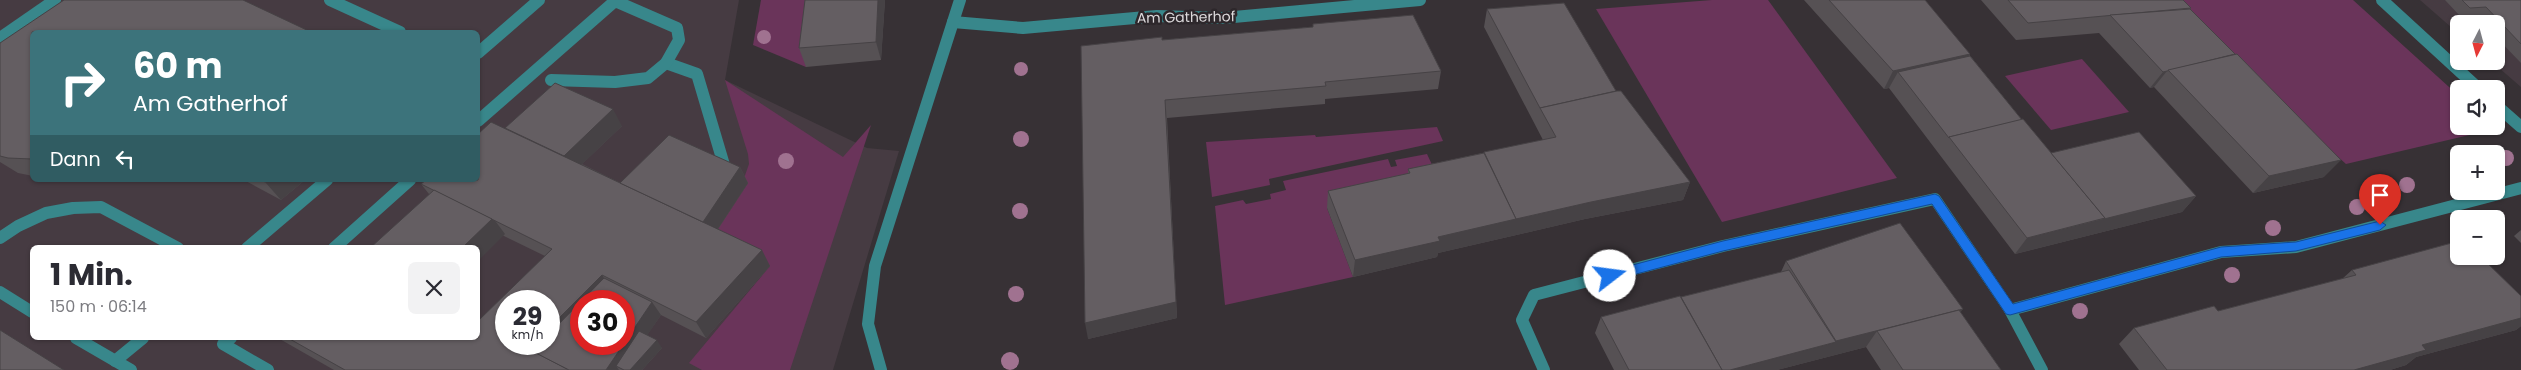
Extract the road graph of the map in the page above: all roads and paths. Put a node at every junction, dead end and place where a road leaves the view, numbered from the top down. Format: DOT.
graph roads {
  1 [pos="55,0"];
  2 [pos="330,0"];
  3 [pos="539,0"];
  4 [pos="960,0"];
  5 [pos="1420,0"];
  6 [pos="2382,0"];
  7 [pos="953,22"];
  8 [pos="396,30"];
  9 [pos="0,38"];
  10 [pos="480,51"];
  11 [pos="666,63"];
  12 [pos="551,80"];
  13 [pos="2469,80"];
  14 [pos="2505,112"];
  15 [pos="480,119"];
  16 [pos="2521,127"];
  17 [pos="720,171"];
  18 [pos="325,182"];
  19 [pos="408,182"];
  20 [pos="2521,188"];
  21 [pos="0,238"];
  22 [pos="172,245"];
  23 [pos="251,245"];
  24 [pos="337,245"];
  25 [pos="0,292"];
  26 [pos="2010,310"];
  27 [pos="30,311"];
  28 [pos="79,340"];
  29 [pos="140,340"];
  30 [pos="228,340"];
  31 [pos="115,361"];
  32 [pos="131,370"];
  33 [pos="268,370"];
  34 [pos="881,370"];
  35 [pos="1544,370"];
  36 [pos="2042,370"];
  1 -- 9 [label="street"];
  2 -- 8 [label="street"];
  3 -- 10 [label="street"];
  4 -- 7 [label="street"];
  5 -- 7 [label="street, Am Gatherhof"];
  6 -- 13 [label="street"];
  7 -- 34 [label="street"];
  11 -- 12 [label="street"];
  11 -- 15 [label="street"];
  11 -- 17 [label="street"];
  14 -- 16 [label="street"];
  18 -- 23 [label="street"];
  19 -- 24 [label="street"];
  20 -- 26 [label="street"];
  21 -- 22 [label="street"];
  25 -- 27 [label="street"];
  26 -- 35 [label="street"];
  26 -- 36 [label="street"];
  28 -- 31 [label="street"];
  29 -- 31 [label="street"];
  30 -- 33 [label="street"];
  31 -- 32 [label="street"];
}
